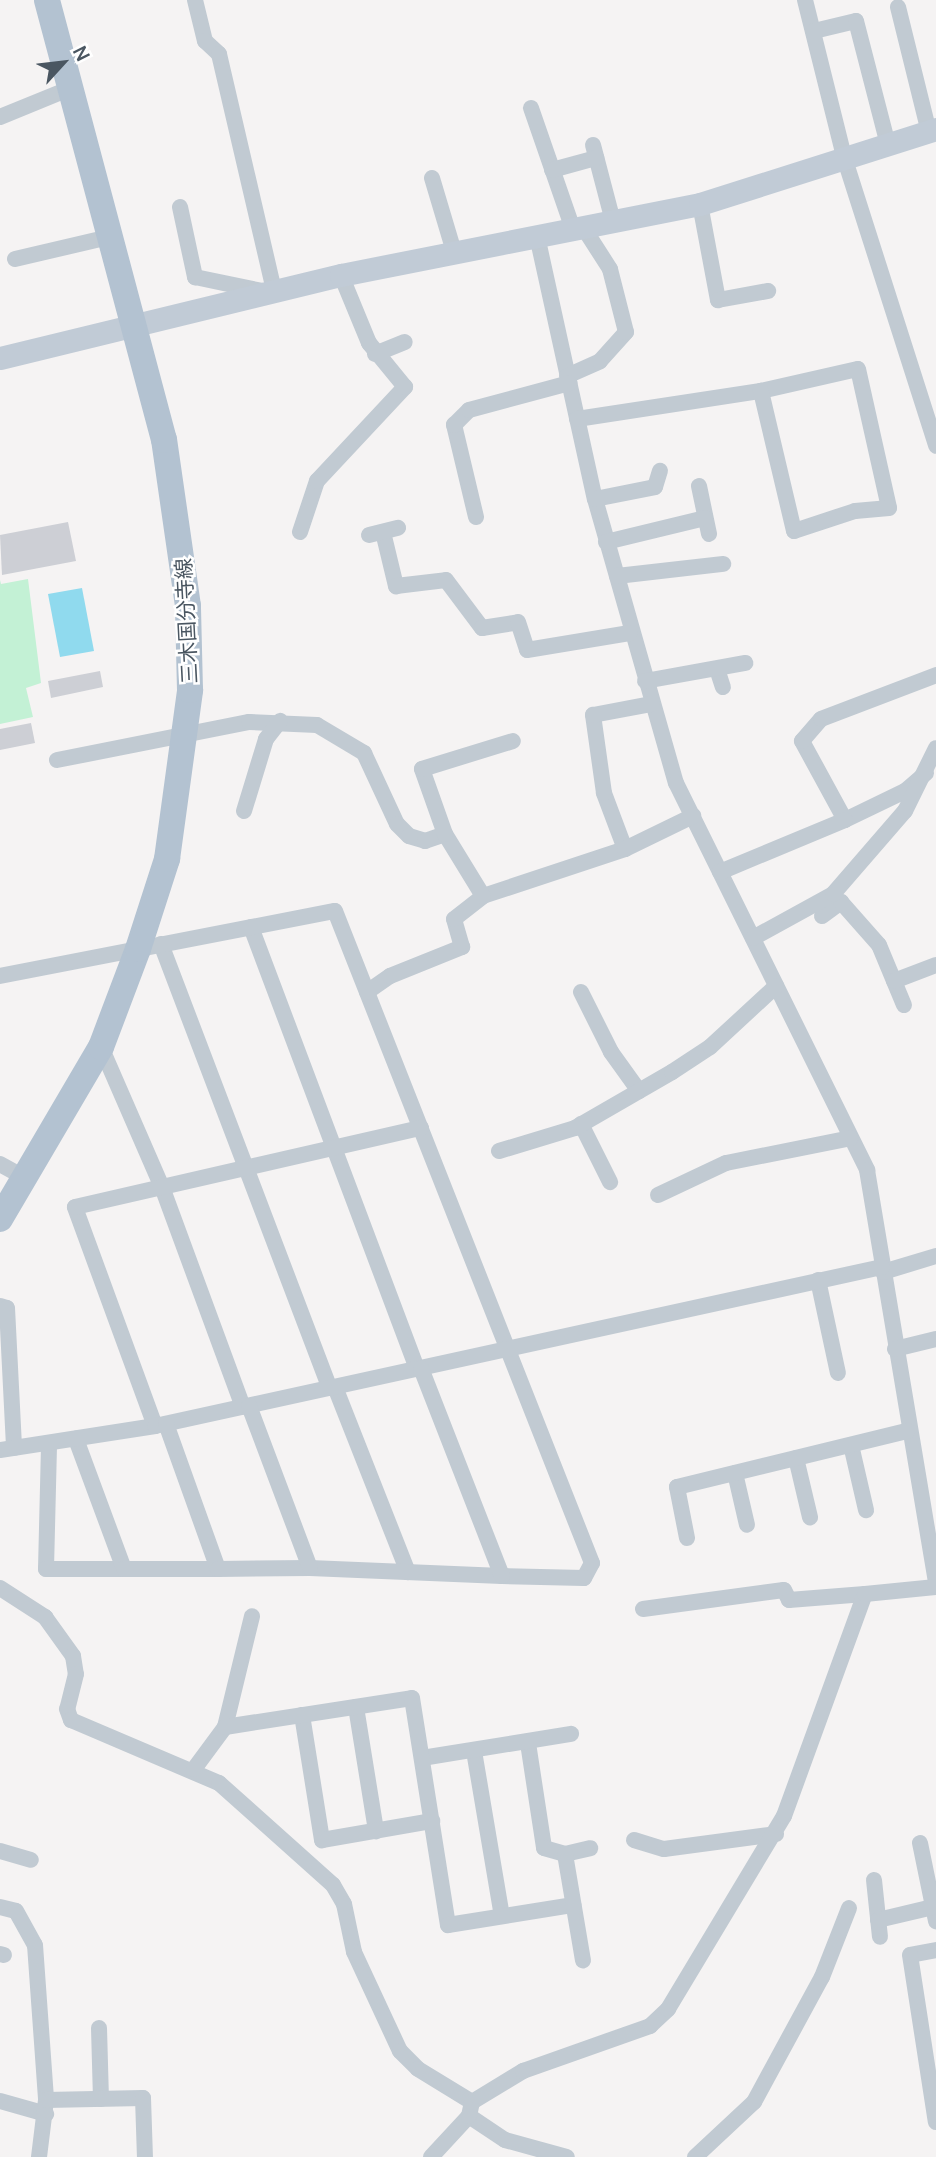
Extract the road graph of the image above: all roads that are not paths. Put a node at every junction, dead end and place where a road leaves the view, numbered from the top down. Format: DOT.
graph roads {
  1 [pos="47,0"];
  2 [pos="195,0"];
  3 [pos="805,0"];
  4 [pos="898,8"];
  5 [pos="814,31"];
  6 [pos="72,88"];
  7 [pos="531,108"];
  8 [pos="0,117"];
  9 [pos="933,130"];
  10 [pos="888,145"];
  11 [pos="845,160"];
  12 [pos="552,170"];
  13 [pos="432,178"];
  14 [pos="700,204"];
  15 [pos="180,207"];
  16 [pos="613,221"];
  17 [pos="578,228"];
  18 [pos="113,236"];
  19 [pos="537,236"];
  20 [pos="454,253"];
  21 [pos="15,259"];
  22 [pos="341,275"];
  23 [pos="270,291"];
  24 [pos="768,291"];
  25 [pos="136,322"];
  26 [pos="405,342"];
  27 [pos="375,354"];
  28 [pos="0,358"];
  29 [pos="568,380"];
  30 [pos="761,391"];
  31 [pos="577,419"];
  32 [pos="936,446"];
  33 [pos="660,471"];
  34 [pos="699,486"];
  35 [pos="594,499"];
  36 [pos="476,517"];
  37 [pos="705,518"];
  38 [pos="300,532"];
  39 [pos="383,532"];
  40 [pos="709,534"];
  41 [pos="606,542"];
  42 [pos="723,564"];
  43 [pos="617,576"];
  44 [pos="514,606"];
  45 [pos="518,622"];
  46 [pos="630,633"];
  47 [pos="745,663"];
  48 [pos="717,669"];
  49 [pos="936,675"];
  50 [pos="645,681"];
  51 [pos="723,687"];
  52 [pos="652,704"];
  53 [pos="279,721"];
  54 [pos="186,734"];
  55 [pos="513,741"];
  56 [pos="936,748"];
  57 [pos="57,761"];
  58 [pos="931,777"];
  59 [pos="244,811"];
  60 [pos="693,816"];
  61 [pos="845,820"];
  62 [pos="445,834"];
  63 [pos="625,849"];
  64 [pos="720,872"];
  65 [pos="483,897"];
  66 [pos="251,927"];
  67 [pos="755,943"];
  68 [pos="150,947"];
  69 [pos="936,965"];
  70 [pos="0,976"];
  71 [pos="894,981"];
  72 [pos="776,986"];
  73 [pos="367,992"];
  74 [pos="580,992"];
  75 [pos="904,1005"];
  76 [pos="101,1048"];
  77 [pos="639,1091"];
  78 [pos="581,1124"];
  79 [pos="421,1128"];
  80 [pos="851,1138"];
  81 [pos="335,1147"];
  82 [pos="499,1151"];
  83 [pos="0,1164"];
  84 [pos="247,1168"];
  85 [pos="25,1178"];
  86 [pos="610,1182"];
  87 [pos="162,1187"];
  88 [pos="658,1195"];
  89 [pos="0,1219"];
  90 [pos="936,1256"];
  91 [pos="883,1270"];
  92 [pos="818,1280"];
  93 [pos="0,1306"];
  94 [pos="936,1339"];
  95 [pos="508,1347"];
  96 [pos="895,1349"];
  97 [pos="419,1368"];
  98 [pos="838,1373"];
  99 [pos="332,1387"];
  100 [pos="246,1407"];
  101 [pos="160,1425"];
  102 [pos="907,1431"];
  103 [pos="76,1438"];
  104 [pos="851,1445"];
  105 [pos="49,1446"];
  106 [pos="7,1449"];
  107 [pos="796,1458"];
  108 [pos="735,1473"];
  109 [pos="866,1510"];
  110 [pos="810,1517"];
  111 [pos="747,1525"];
  112 [pos="687,1538"];
  113 [pos="310,1568"];
  114 [pos="124,1569"];
  115 [pos="218,1569"];
  116 [pos="408,1572"];
  117 [pos="502,1576"];
  118 [pos="936,1584"];
  119 [pos="0,1588"];
  120 [pos="864,1594"];
  121 [pos="643,1609"];
  122 [pos="252,1616"];
  123 [pos="356,1707"];
  124 [pos="302,1715"];
  125 [pos="225,1727"];
  126 [pos="572,1734"];
  127 [pos="528,1743"];
  128 [pos="474,1751"];
  129 [pos="422,1758"];
  130 [pos="194,1769"];
  131 [pos="432,1821"];
  132 [pos="376,1831"];
  133 [pos="776,1833"];
  134 [pos="322,1840"];
  135 [pos="634,1840"];
  136 [pos="920,1843"];
  137 [pos="590,1848"];
  138 [pos="0,1851"];
  139 [pos="565,1854"];
  140 [pos="302,1856"];
  141 [pos="31,1860"];
  142 [pos="873,1880"];
  143 [pos="573,1905"];
  144 [pos="0,1907"];
  145 [pos="849,1908"];
  146 [pos="935,1914"];
  147 [pos="502,1916"];
  148 [pos="878,1920"];
  149 [pos="880,1937"];
  150 [pos="936,1950"];
  151 [pos="583,1960"];
  152 [pos="99,2028"];
  153 [pos="931,2058"];
  154 [pos="101,2099"];
  155 [pos="0,2101"];
  156 [pos="46,2107"];
  157 [pos="470,2109"];
  158 [pos="936,2122"];
  159 [pos="39,2157"];
  160 [pos="145,2157"];
  161 [pos="431,2157"];
  162 [pos="567,2157"];
  163 [pos="695,2157"];
  1 -- 6 [label="main road, 三木国分寺線"];
  2 -- 23 [label="street"];
  3 -- 5 [label="street"];
  4 -- 9 [label="street"];
  5 -- 10 [label="street"];
  5 -- 11 [label="street"];
  6 -- 8 [label="street"];
  6 -- 18 [label="main road, 三木国分寺線"];
  7 -- 12 [label="street"];
  9 -- 10 [label="street"];
  10 -- 11 [label="street"];
  11 -- 14 [label="street"];
  11 -- 32 [label="street"];
  12 -- 16 [label="street"];
  12 -- 17 [label="street"];
  13 -- 20 [label="street"];
  14 -- 16 [label="street"];
  14 -- 24 [label="street"];
  15 -- 23 [label="street"];
  16 -- 17 [label="street"];
  17 -- 19 [label="street"];
  17 -- 29 [label="street"];
  18 -- 21 [label="street"];
  18 -- 25 [label="main road, 三木国分寺線"];
  19 -- 20 [label="street"];
  19 -- 29 [label="street"];
  20 -- 22 [label="street"];
  22 -- 23 [label="street"];
  22 -- 27 [label="street"];
  23 -- 25 [label="street"];
  25 -- 28 [label="street"];
  25 -- 54 [label="main road, 三木国分寺線"];
  26 -- 27 [label="street"];
  27 -- 38 [label="street"];
  29 -- 31 [label="street"];
  29 -- 36 [label="street"];
  30 -- 30 [label="street"];
  30 -- 31 [label="street"];
  31 -- 35 [label="street"];
  33 -- 35 [label="street"];
  34 -- 37 [label="street"];
  35 -- 41 [label="street"];
  37 -- 40 [label="street"];
  37 -- 41 [label="street"];
  39 -- 45 [label="street"];
  41 -- 43 [label="street"];
  42 -- 43 [label="street"];
  43 -- 46 [label="street"];
  44 -- 45 [label="street"];
  45 -- 46 [label="street"];
  46 -- 50 [label="street"];
  47 -- 48 [label="street"];
  48 -- 50 [label="street"];
  48 -- 51 [label="street"];
  49 -- 61 [label="street"];
  50 -- 52 [label="street"];
  52 -- 60 [label="street"];
  52 -- 63 [label="street"];
  53 -- 54 [label="street"];
  53 -- 59 [label="street"];
  53 -- 62 [label="street"];
  54 -- 57 [label="street"];
  54 -- 68 [label="main road, 三木国分寺線"];
  55 -- 62 [label="street"];
  56 -- 58 [label="street"];
  58 -- 61 [label="street"];
  58 -- 67 [label="street"];
  60 -- 63 [label="street"];
  60 -- 64 [label="street"];
  61 -- 64 [label="street"];
  62 -- 65 [label="street"];
  63 -- 65 [label="street"];
  64 -- 67 [label="street"];
  65 -- 73 [label="street"];
  66 -- 68 [label="street"];
  66 -- 73 [label="street"];
  66 -- 81 [label="street"];
  67 -- 71 [label="street"];
  67 -- 72 [label="street"];
  68 -- 70 [label="street"];
  68 -- 76 [label="main road, 三木国分寺線"];
  68 -- 84 [label="street"];
  69 -- 71 [label="street"];
  71 -- 75 [label="street"];
  72 -- 77 [label="street"];
  72 -- 80 [label="street"];
  73 -- 79 [label="street"];
  74 -- 77 [label="street"];
  76 -- 85 [label="main road, 三木国分寺線"];
  76 -- 87 [label="street"];
  77 -- 78 [label="street"];
  78 -- 82 [label="street"];
  78 -- 86 [label="street"];
  79 -- 81 [label="street"];
  79 -- 95 [label="street"];
  80 -- 88 [label="street"];
  80 -- 91 [label="street"];
  81 -- 84 [label="street"];
  81 -- 97 [label="street"];
  83 -- 85 [label="street"];
  84 -- 87 [label="street"];
  84 -- 99 [label="street"];
  85 -- 89 [label="main road, 三木国分寺線"];
  87 -- 100 [label="street"];
  87 -- 101 [label="street"];
  90 -- 91 [label="street"];
  91 -- 92 [label="street"];
  91 -- 96 [label="street"];
  92 -- 95 [label="street"];
  92 -- 98 [label="street"];
  93 -- 106 [label="street"];
  94 -- 96 [label="street"];
  95 -- 97 [label="street"];
  95 -- 117 [label="street"];
  96 -- 102 [label="street"];
  97 -- 99 [label="street"];
  97 -- 117 [label="street"];
  99 -- 100 [label="street"];
  99 -- 116 [label="street"];
  100 -- 101 [label="street"];
  100 -- 113 [label="street"];
  101 -- 103 [label="street"];
  101 -- 115 [label="street"];
  102 -- 104 [label="street"];
  102 -- 118 [label="street"];
  103 -- 105 [label="street"];
  103 -- 114 [label="street"];
  104 -- 107 [label="street"];
  104 -- 109 [label="street"];
  105 -- 106 [label="street"];
  105 -- 114 [label="street"];
  107 -- 108 [label="street"];
  107 -- 110 [label="street"];
  108 -- 111 [label="street"];
  108 -- 112 [label="street"];
  113 -- 115 [label="street"];
  113 -- 116 [label="street"];
  114 -- 115 [label="street"];
  116 -- 117 [label="street"];
  118 -- 120 [label="street"];
  119 -- 130 [label="street"];
  120 -- 121 [label="street"];
  120 -- 133 [label="street"];
  122 -- 125 [label="street"];
  123 -- 124 [label="street"];
  123 -- 129 [label="street"];
  123 -- 132 [label="street"];
  124 -- 125 [label="street"];
  124 -- 134 [label="street"];
  125 -- 130 [label="street"];
  126 -- 127 [label="street"];
  127 -- 128 [label="street"];
  127 -- 139 [label="street"];
  128 -- 129 [label="street"];
  128 -- 147 [label="street"];
  129 -- 131 [label="street"];
  130 -- 140 [label="street"];
  131 -- 132 [label="street"];
  131 -- 147 [label="street"];
  132 -- 134 [label="street"];
  133 -- 135 [label="street"];
  133 -- 157 [label="street"];
  134 -- 140 [label="street"];
  136 -- 146 [label="street"];
  137 -- 139 [label="street"];
  138 -- 141 [label="street"];
  139 -- 143 [label="street"];
  140 -- 157 [label="street"];
  142 -- 148 [label="street"];
  143 -- 147 [label="street"];
  143 -- 151 [label="street"];
  144 -- 156 [label="street"];
  145 -- 163 [label="street"];
  146 -- 148 [label="street"];
  148 -- 149 [label="street"];
  150 -- 153 [label="street"];
  152 -- 154 [label="street"];
  153 -- 158 [label="street"];
  154 -- 156 [label="street"];
  154 -- 160 [label="street"];
  155 -- 156 [label="street"];
  156 -- 159 [label="street"];
  157 -- 161 [label="street"];
  157 -- 162 [label="street"];
}
